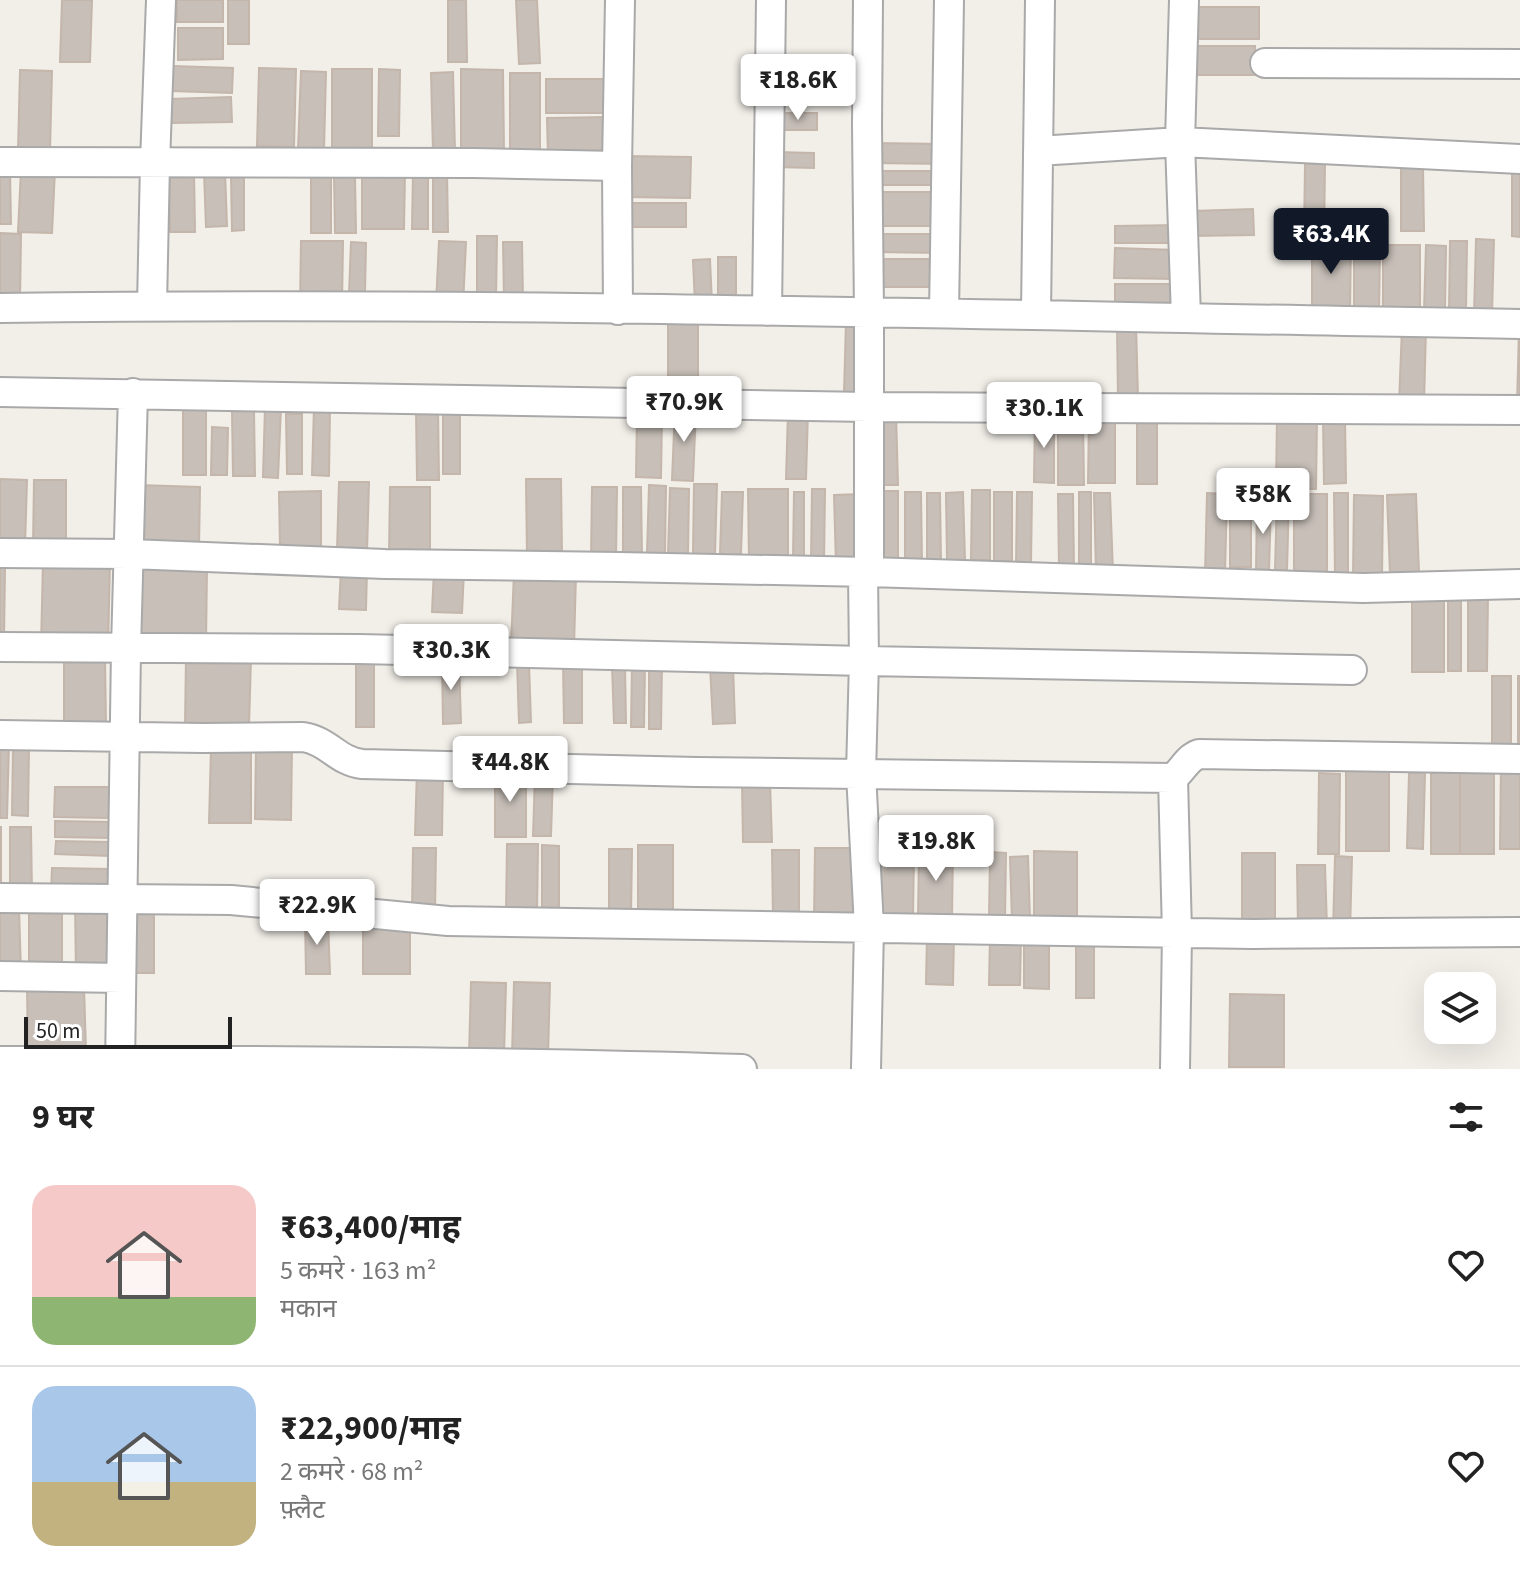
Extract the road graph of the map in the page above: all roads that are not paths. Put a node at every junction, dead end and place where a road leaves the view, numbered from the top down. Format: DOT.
graph roads {
  1 [pos="161,0"];
  2 [pos="620,0"];
  3 [pos="771,0"];
  4 [pos="868,0"];
  5 [pos="949,0"];
  6 [pos="1040,0"];
  7 [pos="1184,0"];
  8 [pos="1265,63"];
  9 [pos="1520,64"];
  10 [pos="1180,142"];
  11 [pos="1038,151"];
  12 [pos="1520,159"];
  13 [pos="0,162"];
  14 [pos="155,163"];
  15 [pos="617,166"];
  16 [pos="152,306"];
  17 [pos="0,308"];
  18 [pos="618,310"];
  19 [pos="767,311"];
  20 [pos="869,312"];
  21 [pos="944,313"];
  22 [pos="1036,314"];
  23 [pos="1186,317"];
  24 [pos="1520,324"];
  25 [pos="0,392"];
  26 [pos="133,393"];
  27 [pos="869,407"];
  28 [pos="1520,410"];
  29 [pos="0,553"];
  30 [pos="130,554"];
  31 [pos="866,572"];
  32 [pos="1520,584"];
  33 [pos="0,647"];
  34 [pos="126,649"];
  35 [pos="864,661"];
  36 [pos="1352,670"];
  37 [pos="0,735"];
  38 [pos="125,736"];
  39 [pos="1520,759"];
  40 [pos="861,773"];
  41 [pos="1173,778"];
  42 [pos="0,898"];
  43 [pos="123,899"];
  44 [pos="869,927"];
  45 [pos="1520,932"];
  46 [pos="1177,933"];
  47 [pos="0,976"];
  48 [pos="121,978"];
  49 [pos="0,1061"];
  50 [pos="120,1065"];
  51 [pos="580,1067"];
  52 [pos="742,1069"];
  53 [pos="866,1069"];
  54 [pos="1175,1069"];
  1 -- 14 [label="street"];
  2 -- 15 [label="street"];
  3 -- 19 [label="street"];
  4 -- 20 [label="street"];
  5 -- 21 [label="street"];
  6 -- 11 [label="street"];
  7 -- 10 [label="street"];
  8 -- 9 [label="street"];
  10 -- 11 [label="street"];
  10 -- 12 [label="street"];
  10 -- 23 [label="street"];
  11 -- 22 [label="street"];
  13 -- 14 [label="street"];
  14 -- 15 [label="street"];
  14 -- 16 [label="street"];
  15 -- 18 [label="street"];
  16 -- 17 [label="street"];
  16 -- 18 [label="street"];
  18 -- 19 [label="street"];
  19 -- 20 [label="street"];
  20 -- 21 [label="street"];
  20 -- 27 [label="street"];
  21 -- 22 [label="street"];
  22 -- 23 [label="street"];
  23 -- 24 [label="street"];
  25 -- 26 [label="street"];
  26 -- 27 [label="street"];
  26 -- 30 [label="street"];
  27 -- 28 [label="street"];
  27 -- 31 [label="street"];
  29 -- 30 [label="street"];
  30 -- 31 [label="street"];
  30 -- 34 [label="street"];
  31 -- 32 [label="street"];
  31 -- 35 [label="street"];
  33 -- 34 [label="street"];
  34 -- 35 [label="street"];
  34 -- 38 [label="street"];
  35 -- 36 [label="street"];
  35 -- 40 [label="street"];
  37 -- 38 [label="street"];
  38 -- 40 [label="street"];
  38 -- 43 [label="street"];
  39 -- 41 [label="street"];
  40 -- 41 [label="street"];
  40 -- 44 [label="street"];
  41 -- 46 [label="street"];
  42 -- 43 [label="street"];
  43 -- 44 [label="street"];
  43 -- 48 [label="street"];
  44 -- 46 [label="street"];
  44 -- 53 [label="street"];
  45 -- 46 [label="street"];
  46 -- 54 [label="street"];
  47 -- 48 [label="street"];
  48 -- 50 [label="street"];
  49 -- 50 [label="street"];
  50 -- 51 [label="street"];
  51 -- 52 [label="street"];
}
